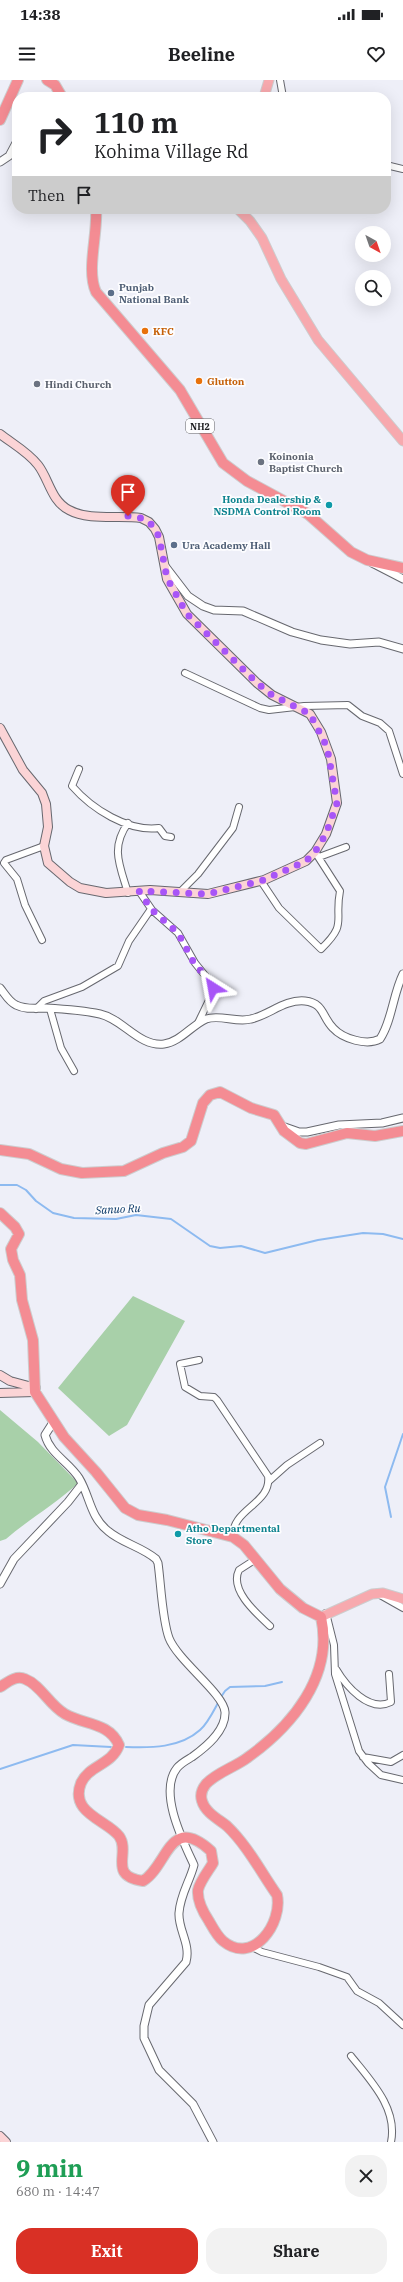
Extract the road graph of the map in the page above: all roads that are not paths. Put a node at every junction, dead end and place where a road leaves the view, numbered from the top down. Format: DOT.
graph roads {
  1 [pos="18,80"];
  2 [pos="47,80"];
  3 [pos="269,80"];
  4 [pos="280,80"];
  5 [pos="13,92"];
  6 [pos="59,92"];
  7 [pos="265,92"];
  8 [pos="282,92"];
  9 [pos="12,93"];
  10 [pos="0,120"];
  11 [pos="12,150"];
  12 [pos="0,162"];
  13 [pos="391,166"];
  14 [pos="403,168"];
  15 [pos="96,214"];
  16 [pos="243,214"];
  17 [pos="0,434"];
  18 [pos="403,441"];
  19 [pos="367,560"];
  20 [pos="165,566"];
  21 [pos="403,568"];
  22 [pos="403,579"];
  23 [pos="403,649"];
  24 [pos="185,673"];
  25 [pos="299,707"];
  26 [pos="0,728"];
  27 [pos="79,769"];
  28 [pos="403,774"];
  29 [pos="239,808"];
  30 [pos="128,823"];
  31 [pos="171,837"];
  32 [pos="44,846"];
  33 [pos="346,847"];
  34 [pos="317,855"];
  35 [pos="261,881"];
  36 [pos="139,891"];
  37 [pos="180,892"];
  38 [pos="128,893"];
  39 [pos="151,909"];
  40 [pos="42,940"];
  41 [pos="403,974"];
  42 [pos="0,988"];
  43 [pos="36,1009"];
  44 [pos="50,1009"];
  45 [pos="197,1025"];
  46 [pos="74,1072"];
  47 [pos="403,1118"];
  48 [pos="279,1124"];
  49 [pos="403,1132"];
  50 [pos="0,1150"];
  51 [pos="0,1213"];
  52 [pos="199,1360"];
  53 [pos="0,1375"];
  54 [pos="35,1390"];
  55 [pos="0,1393"];
  56 [pos="54,1421"];
  57 [pos="320,1443"];
  58 [pos="269,1481"];
  59 [pos="82,1484"];
  60 [pos="233,1537"];
  61 [pos="256,1559"];
  62 [pos="0,1584"];
  63 [pos="378,1593"];
  64 [pos="403,1600"];
  65 [pos="403,1608"];
  66 [pos="324,1615"];
  67 [pos="270,1626"];
  68 [pos="334,1666"];
  69 [pos="389,1674"];
  70 [pos="16,1678"];
  71 [pos="0,1681"];
  72 [pos="0,1687"];
  73 [pos="403,1755"];
  74 [pos="363,1756"];
  75 [pos="403,1780"];
  76 [pos="183,1838"];
  77 [pos="250,1946"];
  78 [pos="403,2024"];
  79 [pos="351,2056"];
  80 [pos="0,2136"];
  81 [pos="6,2142"];
  82 [pos="212,2142"];
  83 [pos="391,2142"];
  1 -- 5 [label="highway"];
  2 -- 6 [label="highway"];
  3 -- 7 [label="main road"];
  4 -- 8 [label="street"];
  9 -- 10 [label="highway"];
  11 -- 12 [label="street"];
  13 -- 14 [label="street"];
  15 -- 19 [label="highway, NH2"];
  16 -- 18 [label="main road"];
  17 -- 20 [label="main road"];
  19 -- 21 [label="highway, NH2"];
  19 -- 22 [label="street"];
  20 -- 23 [label="street"];
  20 -- 25 [label="main road"];
  24 -- 25 [label="street"];
  25 -- 28 [label="street"];
  25 -- 34 [label="main road"];
  26 -- 32 [label="main road"];
  27 -- 30 [label="street"];
  29 -- 37 [label="street"];
  30 -- 31 [label="street"];
  30 -- 38 [label="street"];
  32 -- 38 [label="main road"];
  32 -- 40 [label="street"];
  33 -- 34 [label="street"];
  34 -- 35 [label="main road"];
  34 -- 35 [label="street"];
  35 -- 37 [label="main road"];
  36 -- 37 [label="main road"];
  36 -- 38 [label="main road"];
  36 -- 39 [label="street"];
  39 -- 43 [label="street"];
  39 -- 45 [label="street"];
  41 -- 45 [label="street"];
  42 -- 43 [label="street"];
  43 -- 44 [label="street"];
  44 -- 45 [label="street"];
  44 -- 46 [label="street"];
  47 -- 48 [label="street"];
  48 -- 49 [label="highway"];
  48 -- 50 [label="highway"];
  51 -- 54 [label="highway"];
  52 -- 58 [label="street"];
  53 -- 54 [label="main road"];
  54 -- 55 [label="main road"];
  54 -- 56 [label="highway"];
  56 -- 59 [label="street"];
  56 -- 60 [label="highway"];
  57 -- 58 [label="street"];
  58 -- 60 [label="street"];
  59 -- 62 [label="street"];
  59 -- 76 [label="street"];
  60 -- 61 [label="highway"];
  61 -- 66 [label="highway"];
  61 -- 67 [label="street"];
  63 -- 64 [label="main road"];
  63 -- 65 [label="street"];
  63 -- 66 [label="main road"];
  66 -- 68 [label="street"];
  66 -- 77 [label="highway"];
  68 -- 69 [label="street"];
  68 -- 74 [label="street"];
  70 -- 71 [label="street"];
  70 -- 72 [label="highway"];
  70 -- 76 [label="highway"];
  73 -- 74 [label="street"];
  74 -- 75 [label="street"];
  76 -- 77 [label="highway"];
  76 -- 82 [label="street"];
  77 -- 78 [label="street"];
  79 -- 83 [label="street"];
  80 -- 81 [label="main road"];
}
